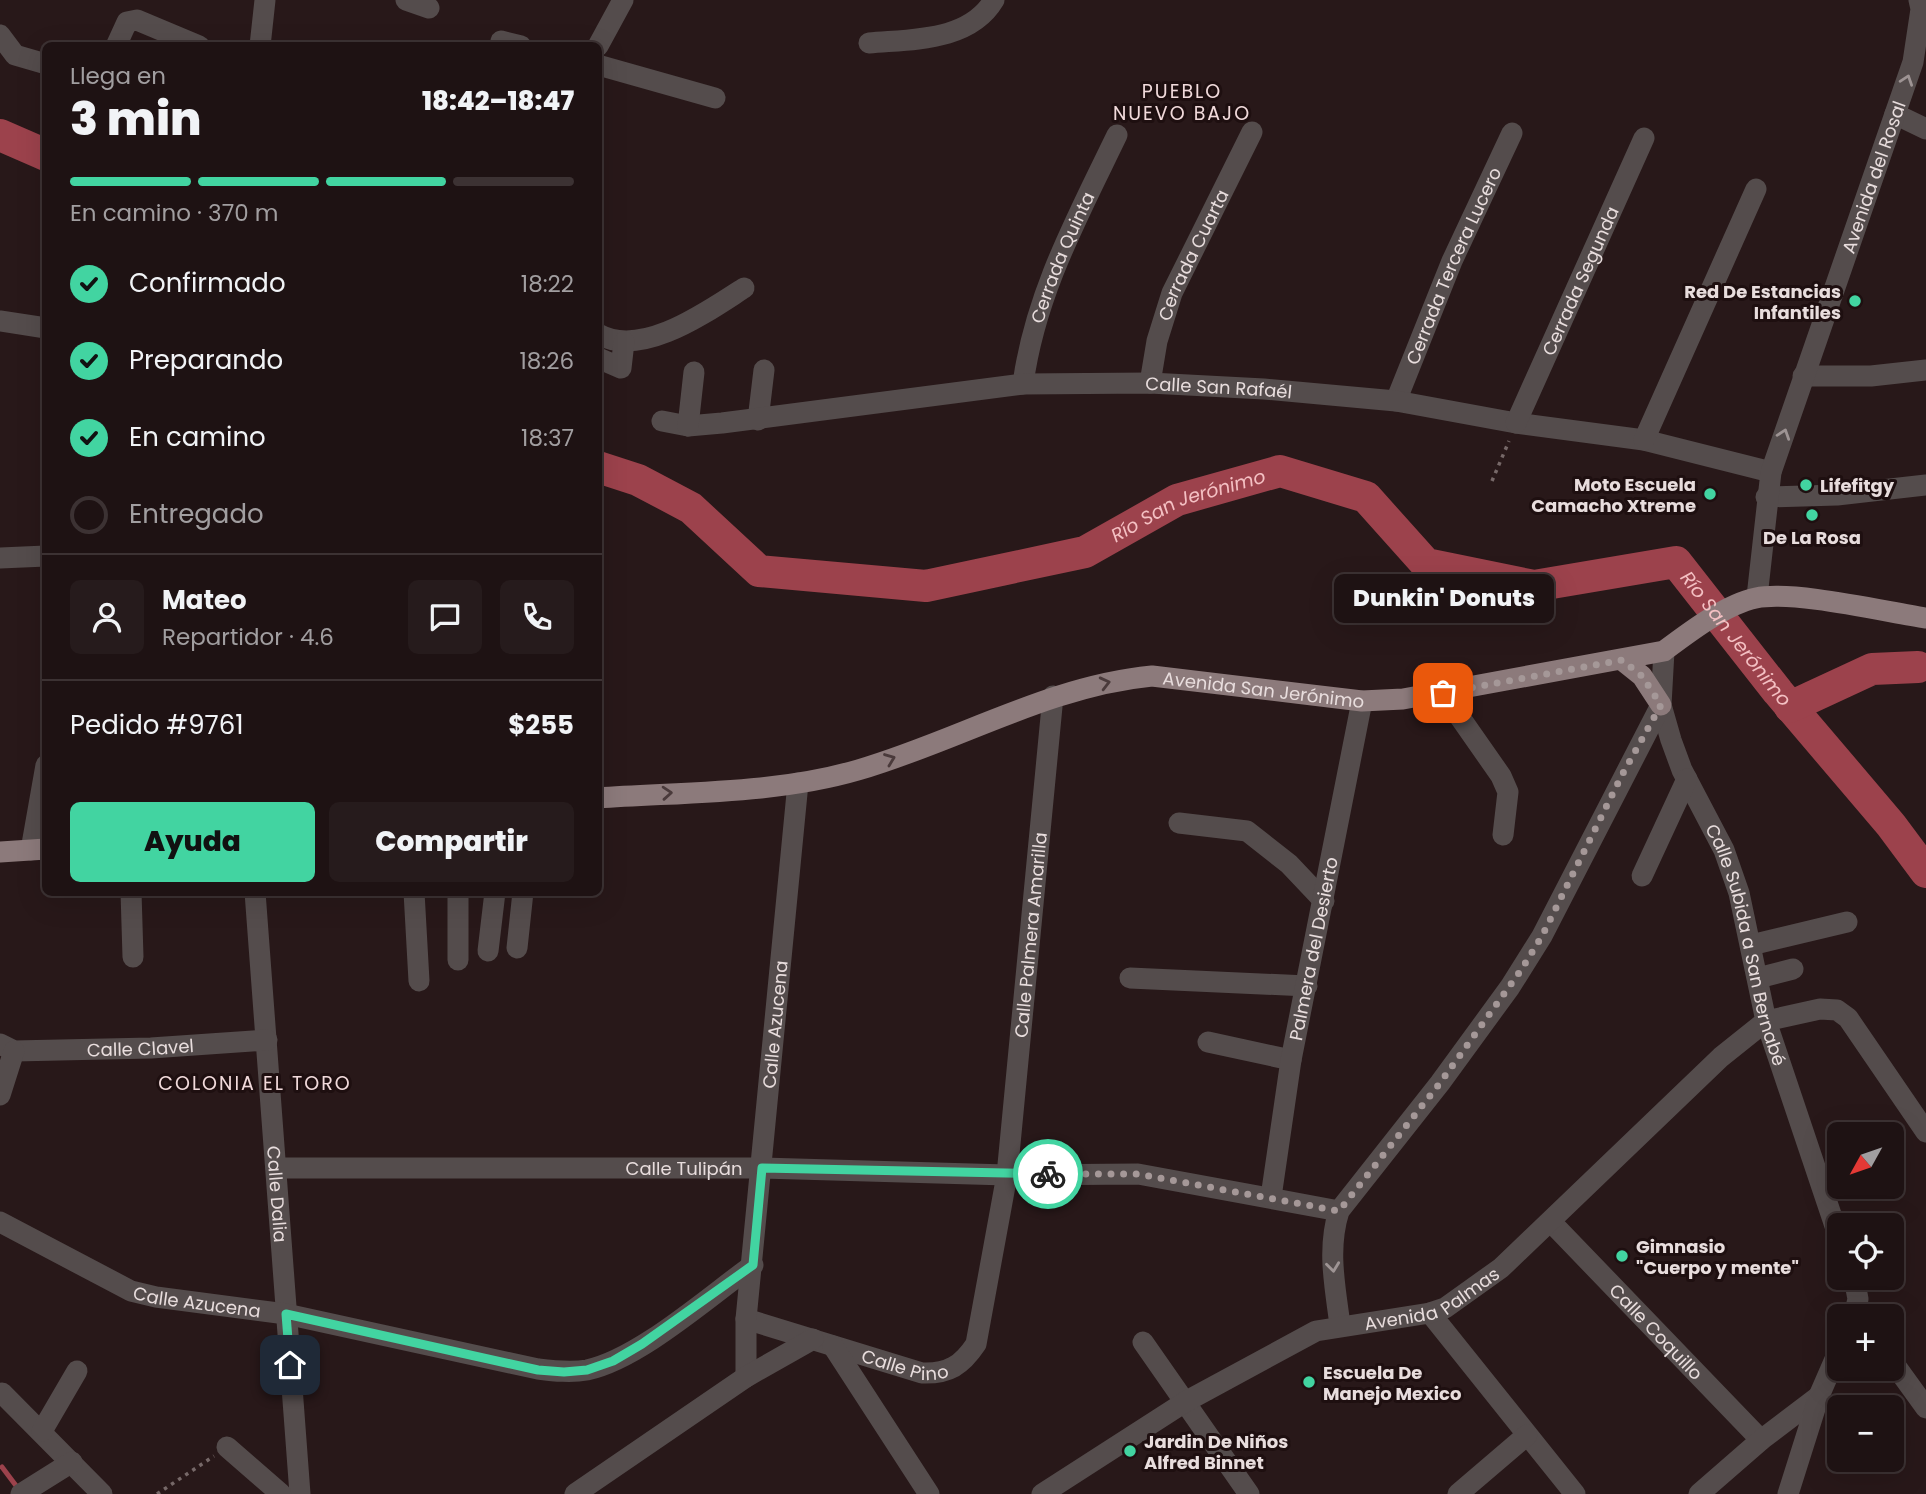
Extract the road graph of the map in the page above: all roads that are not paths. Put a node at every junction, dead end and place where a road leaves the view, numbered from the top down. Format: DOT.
graph roads {
  1 [pos="265,0"];
  2 [pos="405,0"];
  3 [pos="623,0"];
  4 [pos="994,0"];
  5 [pos="1919,0"];
  6 [pos="429,8"];
  7 [pos="0,35"];
  8 [pos="117,42"];
  9 [pos="189,42"];
  10 [pos="260,42"];
  11 [pos="600,42"];
  12 [pos="869,43"];
  13 [pos="42,63"];
  14 [pos="602,66"];
  15 [pos="715,98"];
  16 [pos="1895,114"];
  17 [pos="1926,129"];
  18 [pos="1252,132"];
  19 [pos="1512,132"];
  20 [pos="1117,135"];
  21 [pos="1644,138"];
  22 [pos="1756,189"];
  23 [pos="744,288"];
  24 [pos="0,321"];
  25 [pos="42,327"];
  26 [pos="602,335"];
  27 [pos="624,342"];
  28 [pos="602,360"];
  29 [pos="764,370"];
  30 [pos="1926,370"];
  31 [pos="694,372"];
  32 [pos="1803,376"];
  33 [pos="1150,383"];
  34 [pos="1023,384"];
  35 [pos="1396,401"];
  36 [pos="758,420"];
  37 [pos="662,421"];
  38 [pos="1516,423"];
  39 [pos="688,426"];
  40 [pos="1644,440"];
  41 [pos="1771,472"];
  42 [pos="1926,485"];
  43 [pos="1766,497"];
  44 [pos="42,556"];
  45 [pos="0,558"];
  46 [pos="1748,601"];
  47 [pos="1926,618"];
  48 [pos="1664,651"];
  49 [pos="1622,660"];
  50 [pos="1443,693"];
  51 [pos="1053,696"];
  52 [pos="1363,701"];
  53 [pos="1661,705"];
  54 [pos="1686,779"];
  55 [pos="799,783"];
  56 [pos="602,798"];
  57 [pos="42,808"];
  58 [pos="1179,823"];
  59 [pos="1503,835"];
  60 [pos="38,850"];
  61 [pos="0,852"];
  62 [pos="1642,876"];
  63 [pos="131,896"];
  64 [pos="255,896"];
  65 [pos="414,896"];
  66 [pos="458,896"];
  67 [pos="495,896"];
  68 [pos="523,896"];
  69 [pos="1324,901"];
  70 [pos="1847,922"];
  71 [pos="1751,945"];
  72 [pos="517,948"];
  73 [pos="488,951"];
  74 [pos="133,957"];
  75 [pos="458,960"];
  76 [pos="1793,969"];
  77 [pos="1130,978"];
  78 [pos="1758,978"];
  79 [pos="419,981"];
  80 [pos="1307,986"];
  81 [pos="1766,1021"];
  82 [pos="267,1040"];
  83 [pos="1208,1042"];
  84 [pos="7,1048"];
  85 [pos="1291,1059"];
  86 [pos="0,1095"];
  87 [pos="1926,1132"];
  88 [pos="276,1168"];
  89 [pos="762,1168"];
  90 [pos="1007,1175"];
  91 [pos="1271,1197"];
  92 [pos="1339,1211"];
  93 [pos="1831,1213"];
  94 [pos="0,1222"];
  95 [pos="1551,1222"];
  96 [pos="753,1265"];
  97 [pos="1430,1313"];
  98 [pos="286,1314"];
  99 [pos="746,1318"];
  100 [pos="1340,1325"];
  101 [pos="813,1339"];
  102 [pos="1143,1342"];
  103 [pos="833,1346"];
  104 [pos="76,1371"];
  105 [pos="746,1377"];
  106 [pos="1827,1378"];
  107 [pos="1904,1378"];
  108 [pos="1,1393"];
  109 [pos="1819,1396"];
  110 [pos="1185,1402"];
  111 [pos="1926,1408"];
  112 [pos="42,1431"];
  113 [pos="1527,1435"];
  114 [pos="1760,1440"];
  115 [pos="228,1447"];
  116 [pos="72,1462"];
  117 [pos="21,1494"];
  118 [pos="103,1494"];
  119 [pos="281,1494"];
  120 [pos="300,1494"];
  121 [pos="575,1494"];
  122 [pos="929,1494"];
  123 [pos="1042,1494"];
  124 [pos="1249,1494"];
  125 [pos="1458,1494"];
  126 [pos="1575,1494"];
  127 [pos="1699,1494"];
  128 [pos="1788,1494"];
  1 -- 10 [label="street"];
  2 -- 6 [label="street"];
  3 -- 11 [label="street"];
  4 -- 12 [label="street"];
  16 -- 5 [label="street, Avenida del Rosal, one-way"];
  7 -- 13 [label="street"];
  8 -- 9 [label="street"];
  14 -- 15 [label="street"];
  16 -- 17 [label="street"];
  16 -- 32 [label="street, Avenida del Rosal"];
  18 -- 33 [label="street, Cerrada Cuarta"];
  19 -- 35 [label="street, Cerrada Tercera Lucero"];
  20 -- 34 [label="street, Cerrada Quinta"];
  21 -- 38 [label="street, Cerrada Segunda"];
  22 -- 40 [label="street"];
  23 -- 27 [label="street"];
  24 -- 25 [label="street"];
  26 -- 27 [label="street"];
  27 -- 28 [label="street"];
  29 -- 36 [label="street"];
  30 -- 32 [label="street"];
  31 -- 39 [label="street"];
  41 -- 32 [label="street, Avenida del Rosal, one-way"];
  33 -- 34 [label="street, Calle San Rafaél"];
  33 -- 35 [label="street, Calle San Rafaél"];
  34 -- 36 [label="street, Calle San Rafaél"];
  35 -- 38 [label="street, Calle San Rafaél"];
  36 -- 39 [label="street, Calle San Rafaél"];
  37 -- 39 [label="street, Calle San Rafaél"];
  38 -- 40 [label="street, Calle San Rafaél"];
  40 -- 41 [label="street, Calle San Rafaél"];
  41 -- 43 [label="street, Avenida del Rosal"];
  42 -- 43 [label="street"];
  43 -- 46 [label="street, Avenida del Rosal"];
  44 -- 45 [label="street"];
  46 -- 47 [label="main road, Avenida San Jerónimo"];
  46 -- 48 [label="main road, Avenida San Jerónimo"];
  48 -- 49 [label="main road, Avenida San Jerónimo"];
  48 -- 53 [label="street, Calle Subida a San Bernabé"];
  49 -- 50 [label="main road, Avenida San Jerónimo"];
  49 -- 53 [label="main road"];
  50 -- 52 [label="main road, Avenida San Jerónimo"];
  50 -- 59 [label="street"];
  51 -- 52 [label="main road, Avenida San Jerónimo, one-way"];
  55 -- 51 [label="main road, Avenida San Jerónimo, one-way"];
  51 -- 90 [label="street, Calle Palmera Amarilla"];
  52 -- 69 [label="street, Palmera del Desierto"];
  53 -- 54 [label="street, Calle Subida a San Bernabé"];
  53 -- 92 [label="street"];
  54 -- 62 [label="street"];
  54 -- 71 [label="street, Calle Subida a San Bernabé"];
  56 -- 55 [label="main road, Avenida San Jerónimo, one-way"];
  55 -- 89 [label="street, Calle Azucena"];
  57 -- 60 [label="street"];
  58 -- 69 [label="street"];
  60 -- 61 [label="main road"];
  63 -- 74 [label="street"];
  64 -- 82 [label="street, Calle Dalia"];
  65 -- 79 [label="street"];
  66 -- 75 [label="street"];
  67 -- 73 [label="street"];
  68 -- 72 [label="street"];
  69 -- 80 [label="street, Palmera del Desierto"];
  70 -- 71 [label="street"];
  71 -- 78 [label="street, Calle Subida a San Bernabé"];
  76 -- 78 [label="street"];
  77 -- 80 [label="street"];
  78 -- 81 [label="street, Calle Subida a San Bernabé"];
  80 -- 85 [label="street, Palmera del Desierto"];
  81 -- 87 [label="street"];
  81 -- 93 [label="street, Calle Subida a San Bernabé"];
  81 -- 95 [label="street, Avenida Palmas"];
  82 -- 84 [label="street, Calle Clavel"];
  82 -- 88 [label="street, Calle Dalia"];
  83 -- 85 [label="street"];
  84 -- 86 [label="street"];
  85 -- 91 [label="street, Palmera del Desierto"];
  88 -- 89 [label="street, Calle Tulipán"];
  88 -- 98 [label="street, Calle Dalia"];
  89 -- 90 [label="street, Calle Tulipán"];
  89 -- 96 [label="street, Calle Azucena"];
  90 -- 91 [label="street, Calle Tulipán"];
  90 -- 103 [label="street, Calle Pino"];
  91 -- 92 [label="street, Calle Tulipán"];
  92 -- 100 [label="street, one-way"];
  94 -- 98 [label="street, Calle Azucena"];
  95 -- 97 [label="street, Avenida Palmas"];
  95 -- 114 [label="street, Calle Coquillo"];
  96 -- 98 [label="street, Calle Azucena"];
  96 -- 99 [label="street, Calle Azucena"];
  97 -- 100 [label="street, Avenida Palmas"];
  97 -- 113 [label="street"];
  98 -- 120 [label="street, Calle Dalia"];
  99 -- 101 [label="street, Calle Pino"];
  99 -- 105 [label="street, Calle Azucena"];
  100 -- 110 [label="street, Avenida Palmas"];
  101 -- 103 [label="street, Calle Pino"];
  101 -- 105 [label="street"];
  102 -- 110 [label="street"];
  103 -- 122 [label="street"];
  104 -- 112 [label="street"];
  105 -- 121 [label="street"];
  106 -- 109 [label="street"];
  107 -- 111 [label="street"];
  108 -- 112 [label="street"];
  109 -- 114 [label="street"];
  109 -- 128 [label="street"];
  110 -- 123 [label="street, Avenida Palmas"];
  110 -- 124 [label="street"];
  112 -- 116 [label="street"];
  113 -- 125 [label="street"];
  113 -- 126 [label="street"];
  114 -- 127 [label="street"];
  115 -- 119 [label="street"];
  116 -- 117 [label="street"];
  116 -- 118 [label="street"];
}
